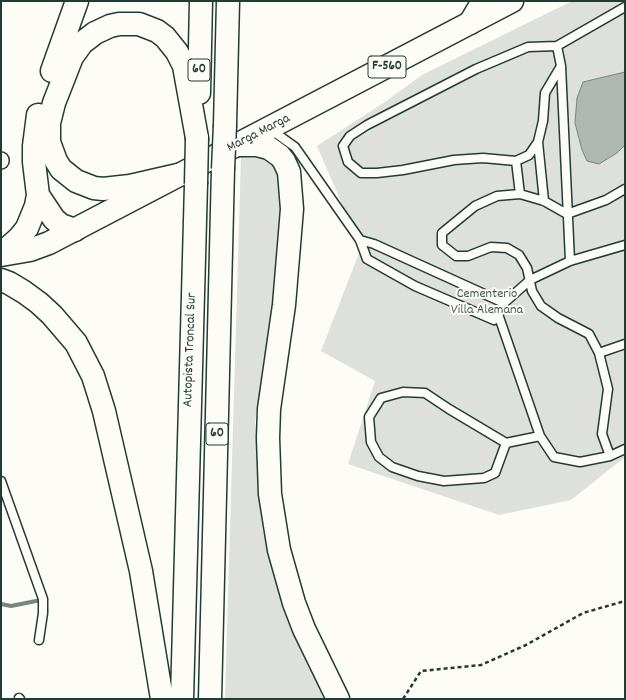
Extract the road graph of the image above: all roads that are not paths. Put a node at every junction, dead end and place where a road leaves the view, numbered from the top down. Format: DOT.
graph roads {
  1 [pos="77,1"];
  2 [pos="201,1"];
  3 [pos="228,1"];
  4 [pos="483,1"];
  5 [pos="512,1"];
  6 [pos="625,7"];
  7 [pos="470,23"];
  8 [pos="557,46"];
  9 [pos="561,66"];
  10 [pos="270,128"];
  11 [pos="197,138"];
  12 [pos="538,142"];
  13 [pos="236,144"];
  14 [pos="516,161"];
  15 [pos="187,180"];
  16 [pos="625,189"];
  17 [pos="520,194"];
  18 [pos="38,195"];
  19 [pos="544,201"];
  20 [pos="567,214"];
  21 [pos="75,230"];
  22 [pos="360,240"];
  23 [pos="625,245"];
  24 [pos="1,255"];
  25 [pos="570,262"];
  26 [pos="1,280"];
  27 [pos="530,280"];
  28 [pos="504,303"];
  29 [pos="496,317"];
  30 [pos="625,344"];
  31 [pos="598,353"];
  32 [pos="540,436"];
  33 [pos="506,443"];
  34 [pos="625,449"];
  35 [pos="610,456"];
  36 [pos="1,481"];
  37 [pos="39,640"];
  38 [pos="162,699"];
  39 [pos="182,699"];
  40 [pos="210,699"];
  41 [pos="338,699"];
  1 -- 18 [label="main road"];
  2 -- 11 [label="main road, Autopista Troncal Sur / 60"];
  3 -- 40 [label="main road, Autopista Troncal Sur / 60, bridge"];
  4 -- 7 [label="main road"];
  5 -- 7 [label="main road, Marga Marga / F-560"];
  6 -- 8 [label="lane"];
  7 -- 10 [label="main road, Marga Marga / F-560"];
  8 -- 9 [label="lane"];
  8 -- 14 [label="lane"];
  9 -- 12 [label="lane"];
  9 -- 20 [label="lane"];
  10 -- 13 [label="main road, Marga Marga"];
  10 -- 22 [label="lane"];
  11 -- 15 [label="main road, Autopista Troncal Sur / 60, bridge"];
  11 -- 15 [label="main road"];
  12 -- 14 [label="lane"];
  12 -- 19 [label="lane"];
  13 -- 15 [label="main road, Marga Marga"];
  13 -- 41 [label="main road"];
  14 -- 17 [label="lane"];
  15 -- 21 [label="main road, Marga Marga"];
  15 -- 39 [label="main road, Autopista Troncal Sur / 60"];
  16 -- 20 [label="lane"];
  17 -- 19 [label="lane"];
  17 -- 27 [label="lane"];
  18 -- 21 [label="main road"];
  18 -- 24 [label="main road"];
  19 -- 20 [label="lane"];
  20 -- 25 [label="lane"];
  21 -- 24 [label="main road, Marga Marga"];
  22 -- 28 [label="lane"];
  22 -- 29 [label="lane"];
  23 -- 25 [label="lane"];
  25 -- 27 [label="lane"];
  26 -- 38 [label="main road"];
  27 -- 28 [label="lane"];
  27 -- 31 [label="lane"];
  28 -- 29 [label="lane"];
  29 -- 32 [label="lane"];
  30 -- 31 [label="lane"];
  31 -- 35 [label="lane"];
  32 -- 33 [label="lane"];
  32 -- 35 [label="lane"];
  33 -- 33 [label="lane"];
  34 -- 35 [label="lane"];
  36 -- 37 [label="lane"];
}
